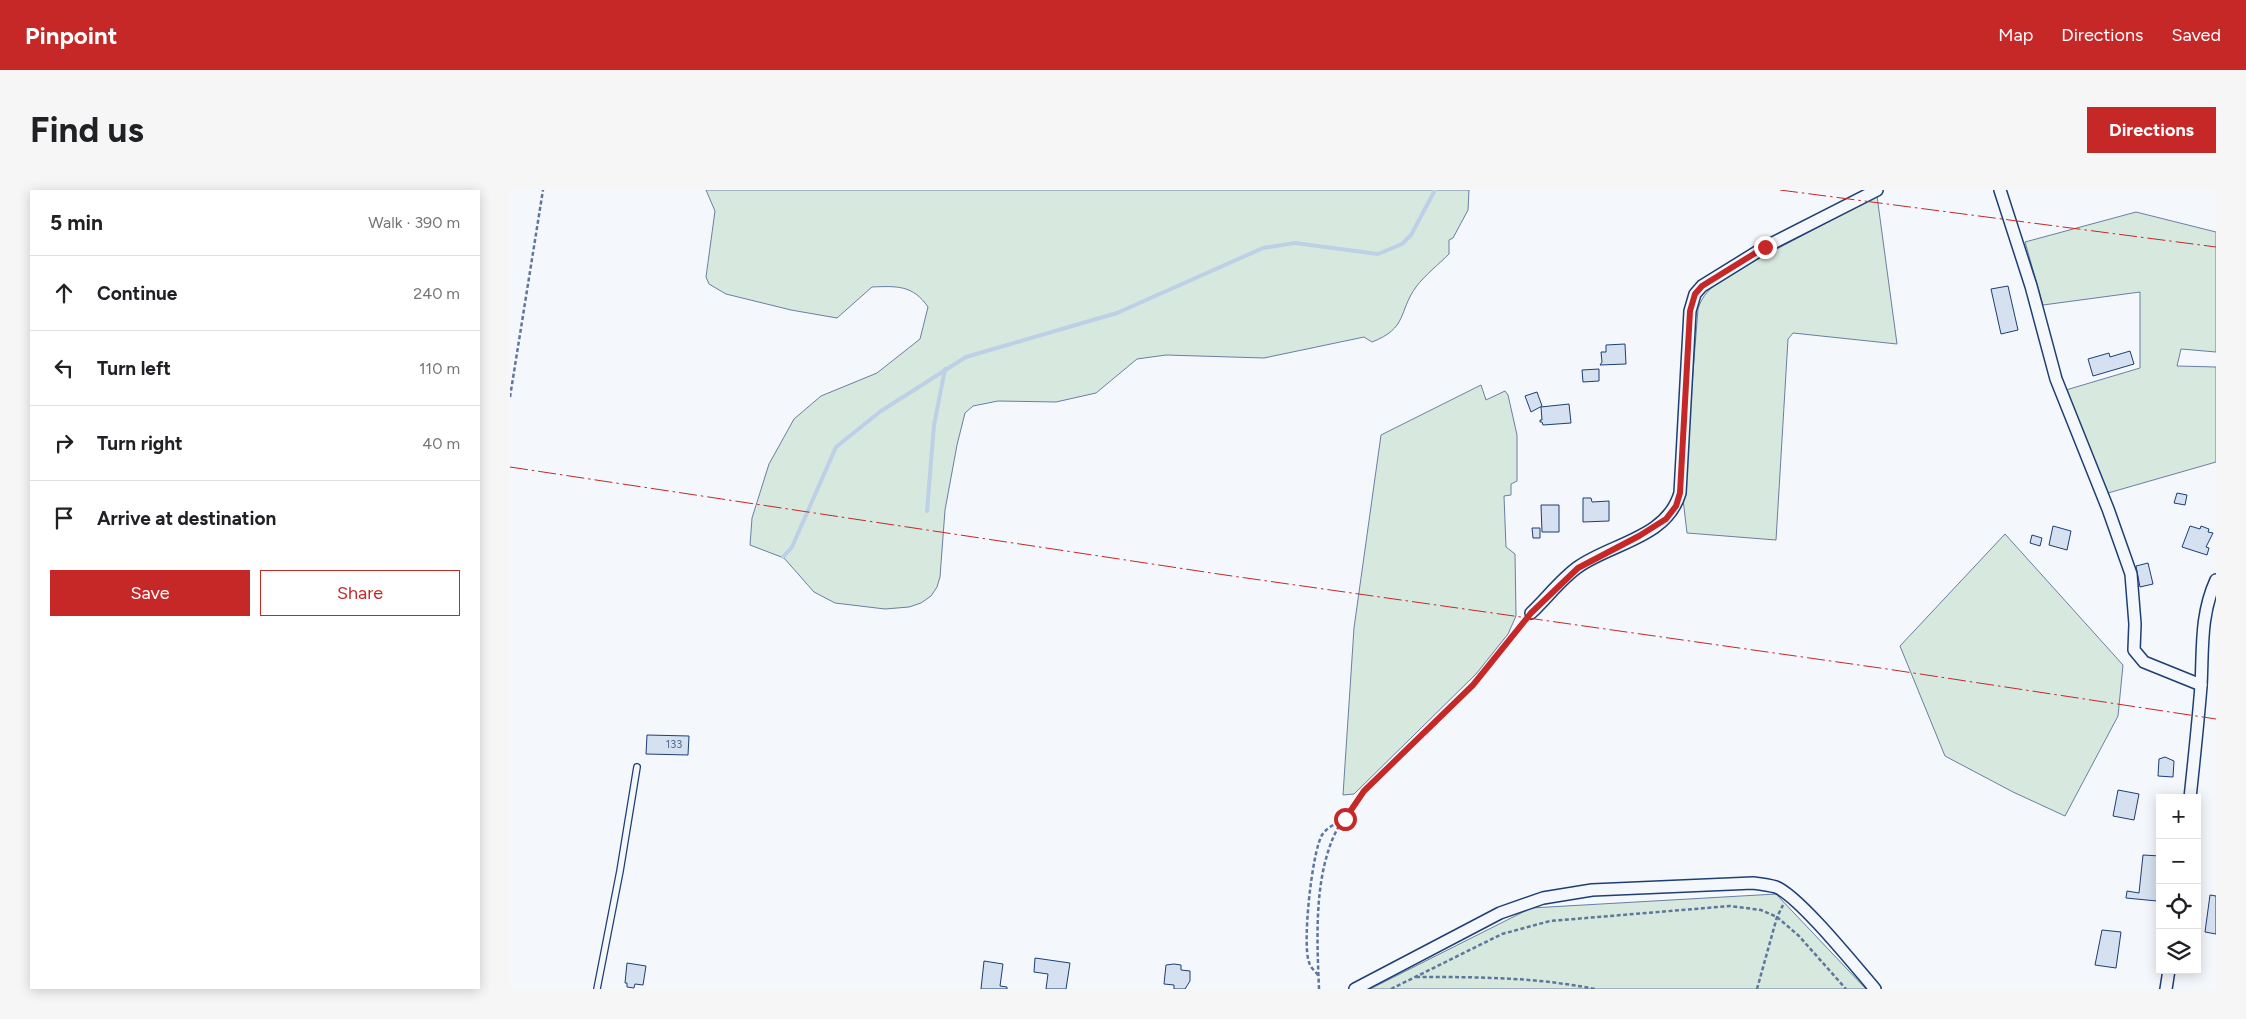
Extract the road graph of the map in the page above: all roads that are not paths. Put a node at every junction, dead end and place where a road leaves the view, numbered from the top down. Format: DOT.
graph roads {
  1 [pos="1877,190"];
  2 [pos="2000,190"];
  3 [pos="2216,580"];
  4 [pos="1531,613"];
  5 [pos="2201,685"];
  6 [pos="637,767"];
  7 [pos="2190,794"];
  8 [pos="2168,974"];
  9 [pos="597,989"];
  10 [pos="1355,989"];
  11 [pos="1875,989"];
  12 [pos="2166,989"];
  1 -- 4 [label="street"];
  2 -- 5 [label="street"];
  3 -- 5 [label="street"];
  5 -- 7 [label="street"];
  6 -- 9 [label="lane"];
  8 -- 12 [label="street"];
  10 -- 11 [label="street"];
}
